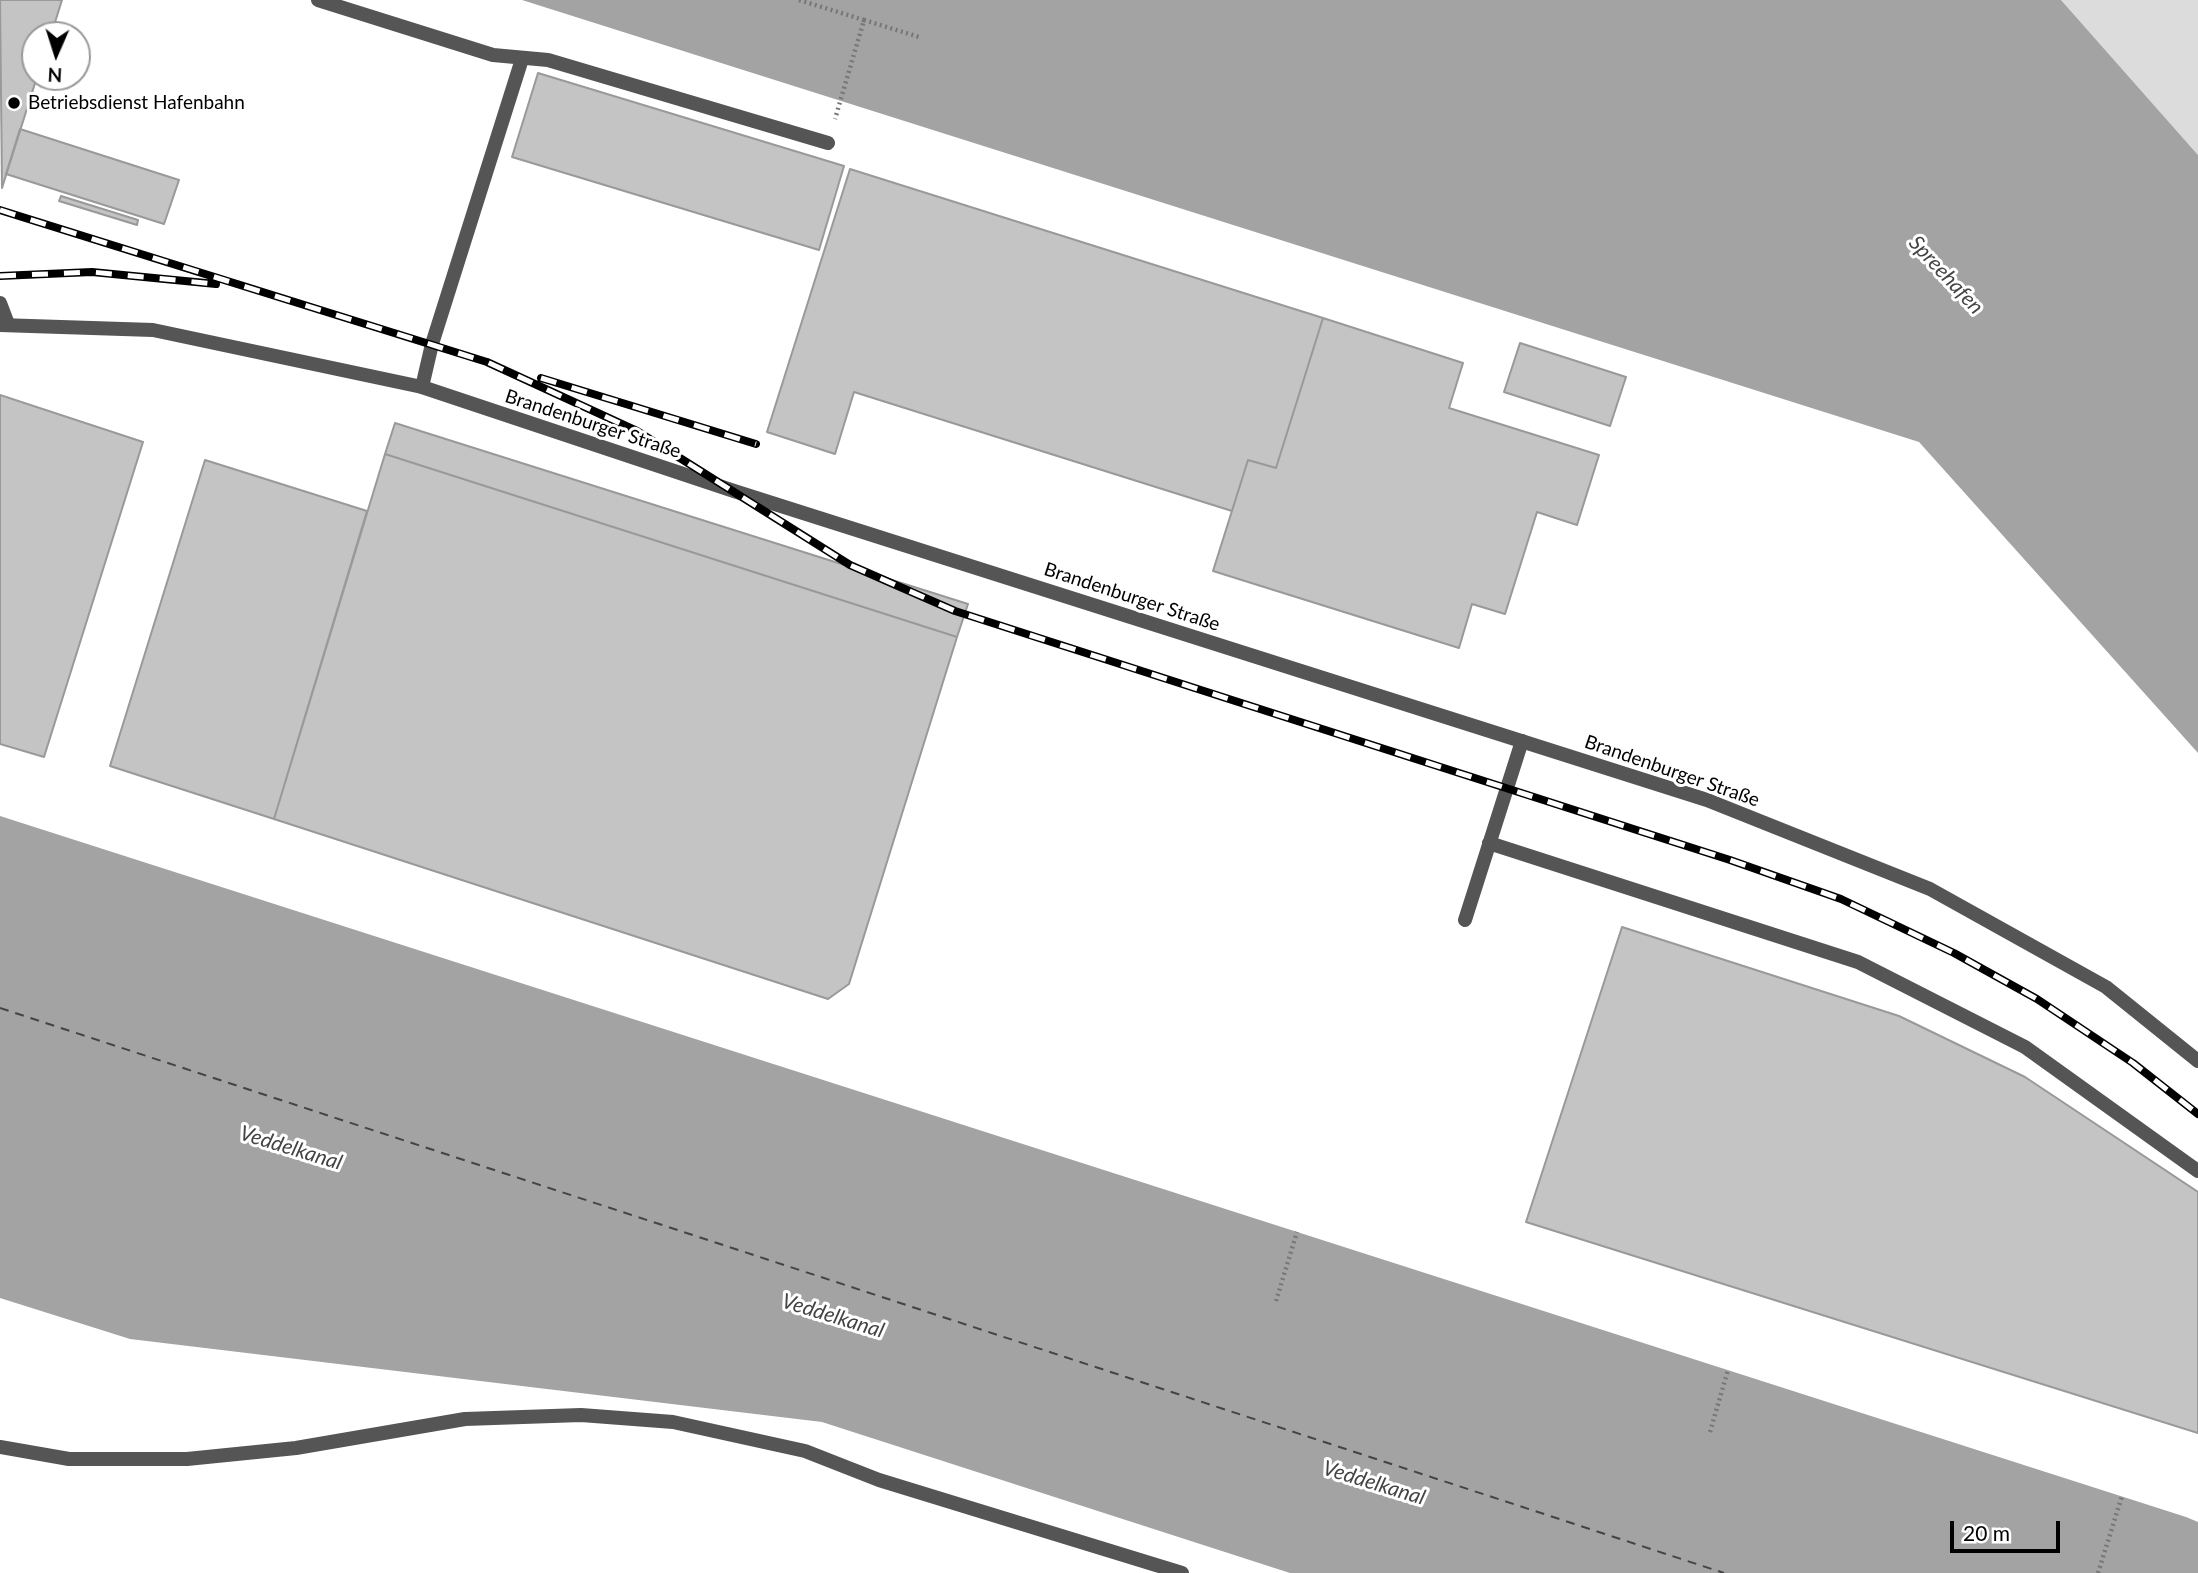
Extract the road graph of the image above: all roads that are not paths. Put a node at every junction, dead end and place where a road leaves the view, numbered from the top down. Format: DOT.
graph roads {
  1 [pos="318,0"];
  2 [pos="522,59"];
  3 [pos="828,143"];
  4 [pos="0,303"];
  5 [pos="4,324"];
  6 [pos="422,387"];
  7 [pos="1522,741"];
  8 [pos="1489,844"];
  9 [pos="1465,920"];
  10 [pos="2198,1061"];
  11 [pos="2198,1171"];
  12 [pos="0,1447"];
  13 [pos="1182,1573"];
  1 -- 2 [label="street"];
  2 -- 3 [label="street"];
  2 -- 6 [label="street"];
  4 -- 5 [label="street"];
  5 -- 6 [label="street, Brandenburger Straße"];
  6 -- 7 [label="street, Brandenburger Straße"];
  7 -- 8 [label="street"];
  7 -- 10 [label="street, Brandenburger Straße"];
  8 -- 9 [label="street"];
  8 -- 11 [label="street"];
  12 -- 13 [label="street"];
}
